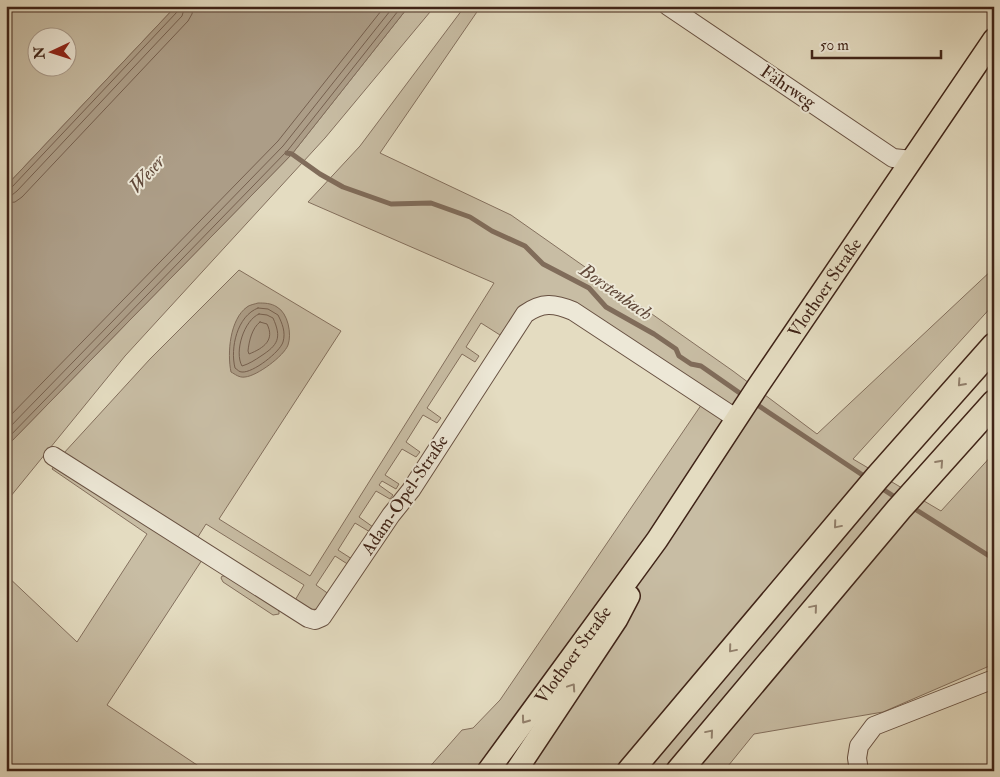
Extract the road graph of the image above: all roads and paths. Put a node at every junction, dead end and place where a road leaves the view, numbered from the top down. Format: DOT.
graph roads {
  1 [pos="668,6"];
  2 [pos="994,39"];
  3 [pos="912,160"];
  4 [pos="994,346"];
  5 [pos="994,403"];
  6 [pos="737,419"];
  7 [pos="54,456"];
  8 [pos="657,540"];
  9 [pos="994,679"];
  10 [pos="488,771"];
  11 [pos="516,771"];
  12 [pos="630,771"];
  13 [pos="679,771"];
  14 [pos="859,771"];
  1 -- 3 [label="street, Fährweg"];
  2 -- 3 [label="main road, Vlothoer Straße"];
  3 -- 6 [label="main road, Vlothoer Straße"];
  4 -- 12 [label="highway, one-way"];
  13 -- 5 [label="highway, one-way"];
  6 -- 7 [label="street, Adam-Opel-Straße"];
  6 -- 8 [label="main road, Vlothoer Straße"];
  8 -- 10 [label="main road, Vlothoer Straße, one-way"];
  11 -- 8 [label="main road, Vlothoer Straße, one-way"];
  9 -- 14 [label="street"];
}
